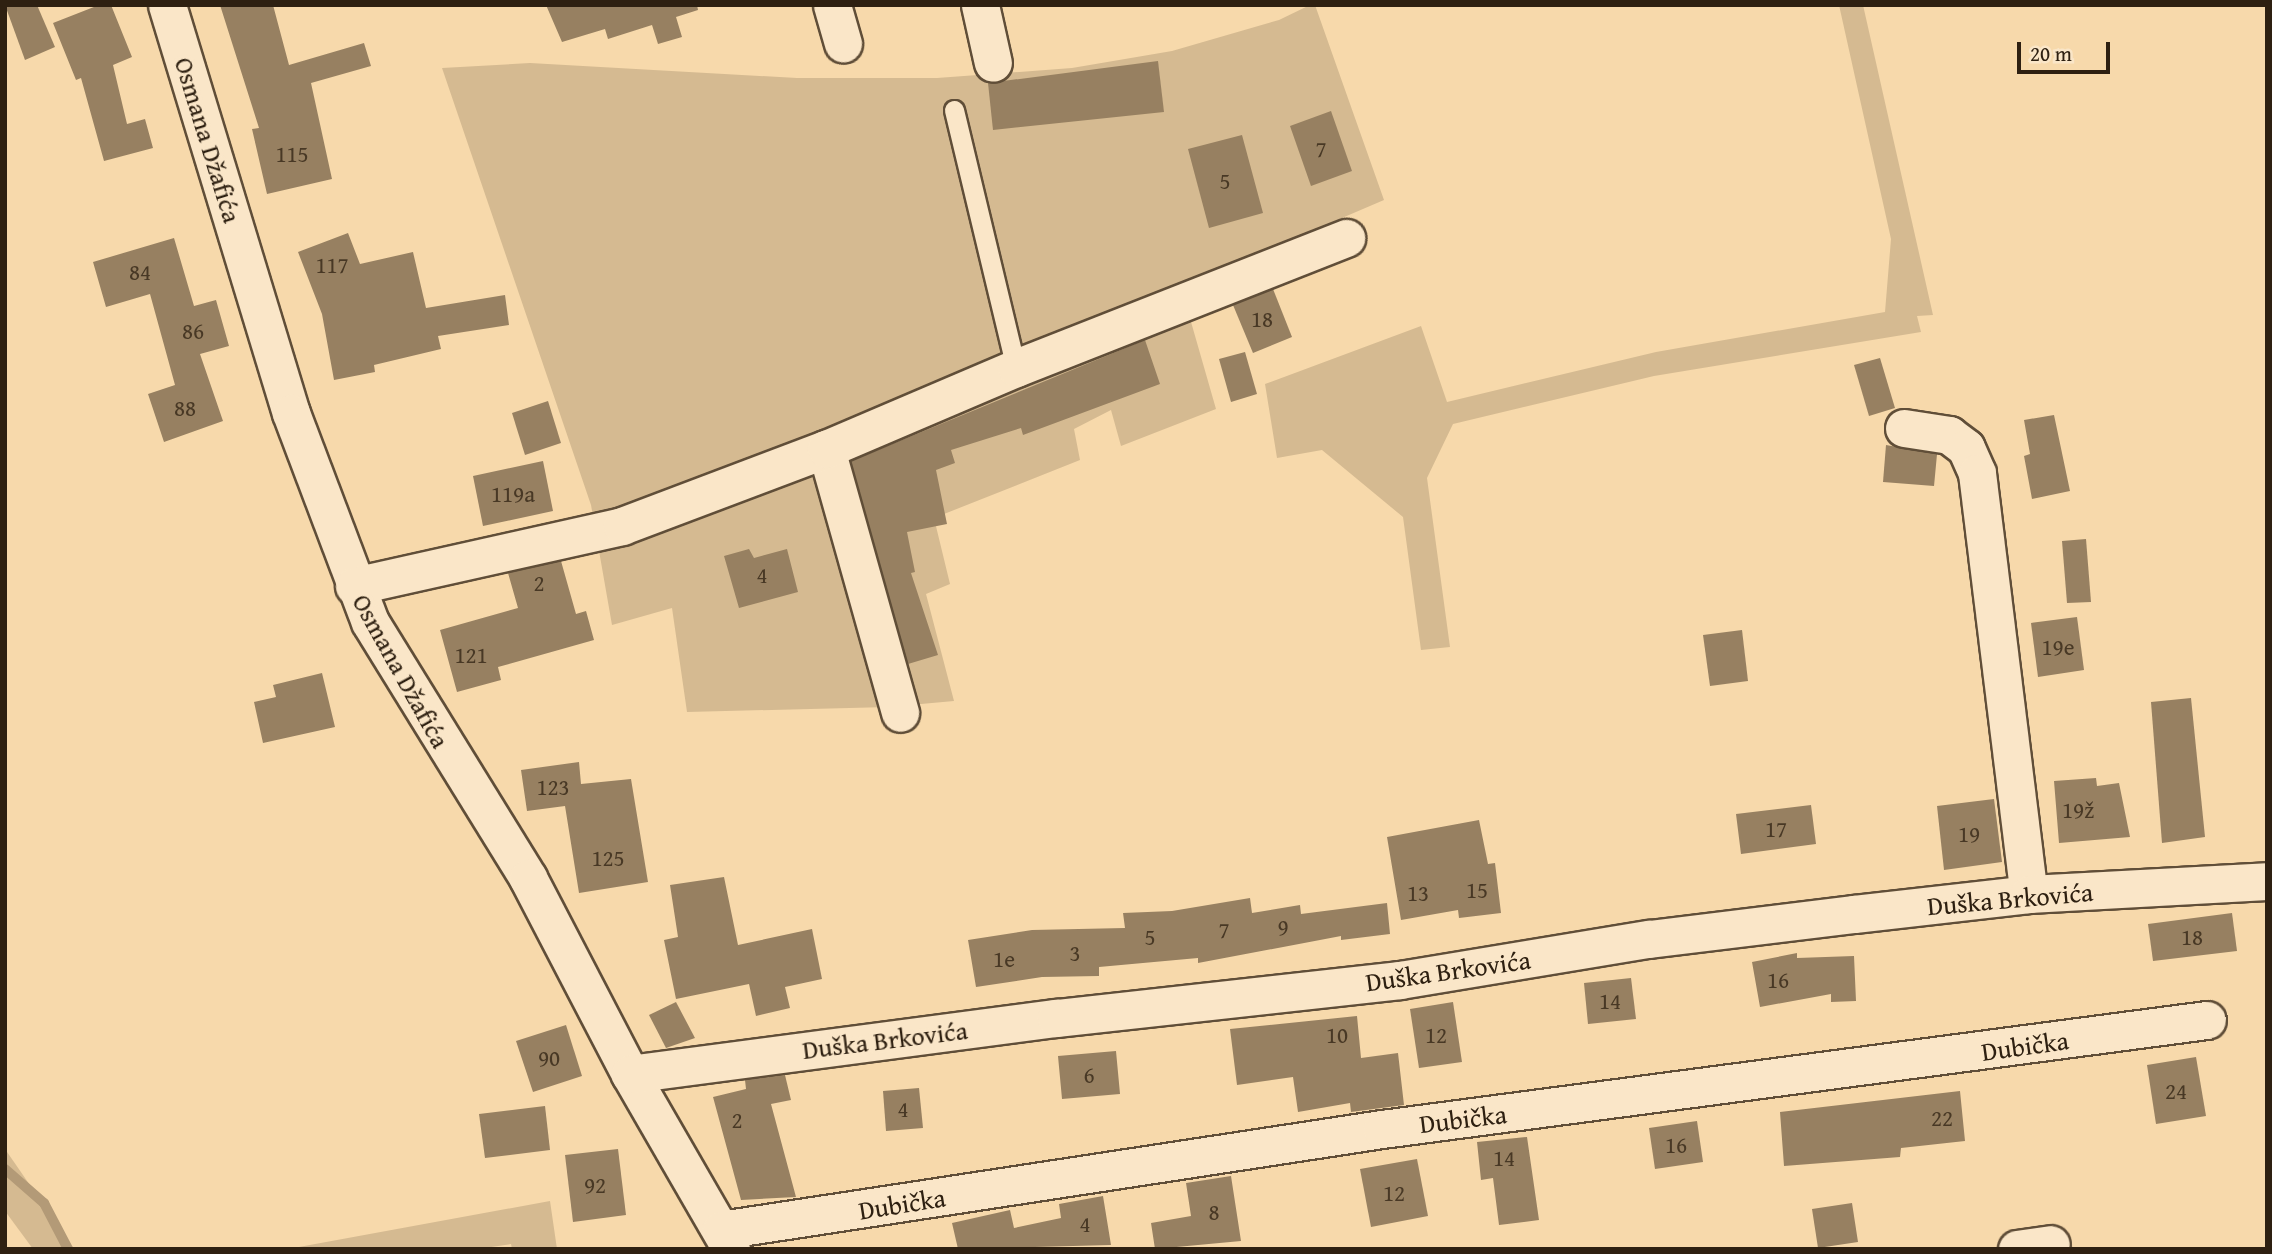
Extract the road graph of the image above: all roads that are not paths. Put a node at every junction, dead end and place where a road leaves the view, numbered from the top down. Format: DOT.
graph roads {
  1 [pos="167,5"];
  2 [pos="832,5"];
  3 [pos="980,5"];
  4 [pos="843,43"];
  5 [pos="993,62"];
  6 [pos="954,110"];
  7 [pos="1346,238"];
  8 [pos="1016,368"];
  9 [pos="1904,428"];
  10 [pos="826,449"];
  11 [pos="354,586"];
  12 [pos="900,713"];
  13 [pos="2267,881"];
  14 [pos="2029,894"];
  15 [pos="2207,1020"];
  16 [pos="630,1074"];
  17 [pos="726,1239"];
  1 -- 11 [label="street, Osmana Džafića"];
  2 -- 4 [label="street"];
  3 -- 5 [label="street"];
  6 -- 8 [label="lane"];
  7 -- 8 [label="street"];
  8 -- 10 [label="street"];
  9 -- 14 [label="street"];
  10 -- 11 [label="street"];
  10 -- 12 [label="street"];
  11 -- 16 [label="street, Osmana Džafića"];
  13 -- 14 [label="street, Duška Brkovića"];
  14 -- 16 [label="street, Duška Brkovića"];
  15 -- 17 [label="street, Dubička"];
  16 -- 17 [label="street, Osmana Džafića"];
}
